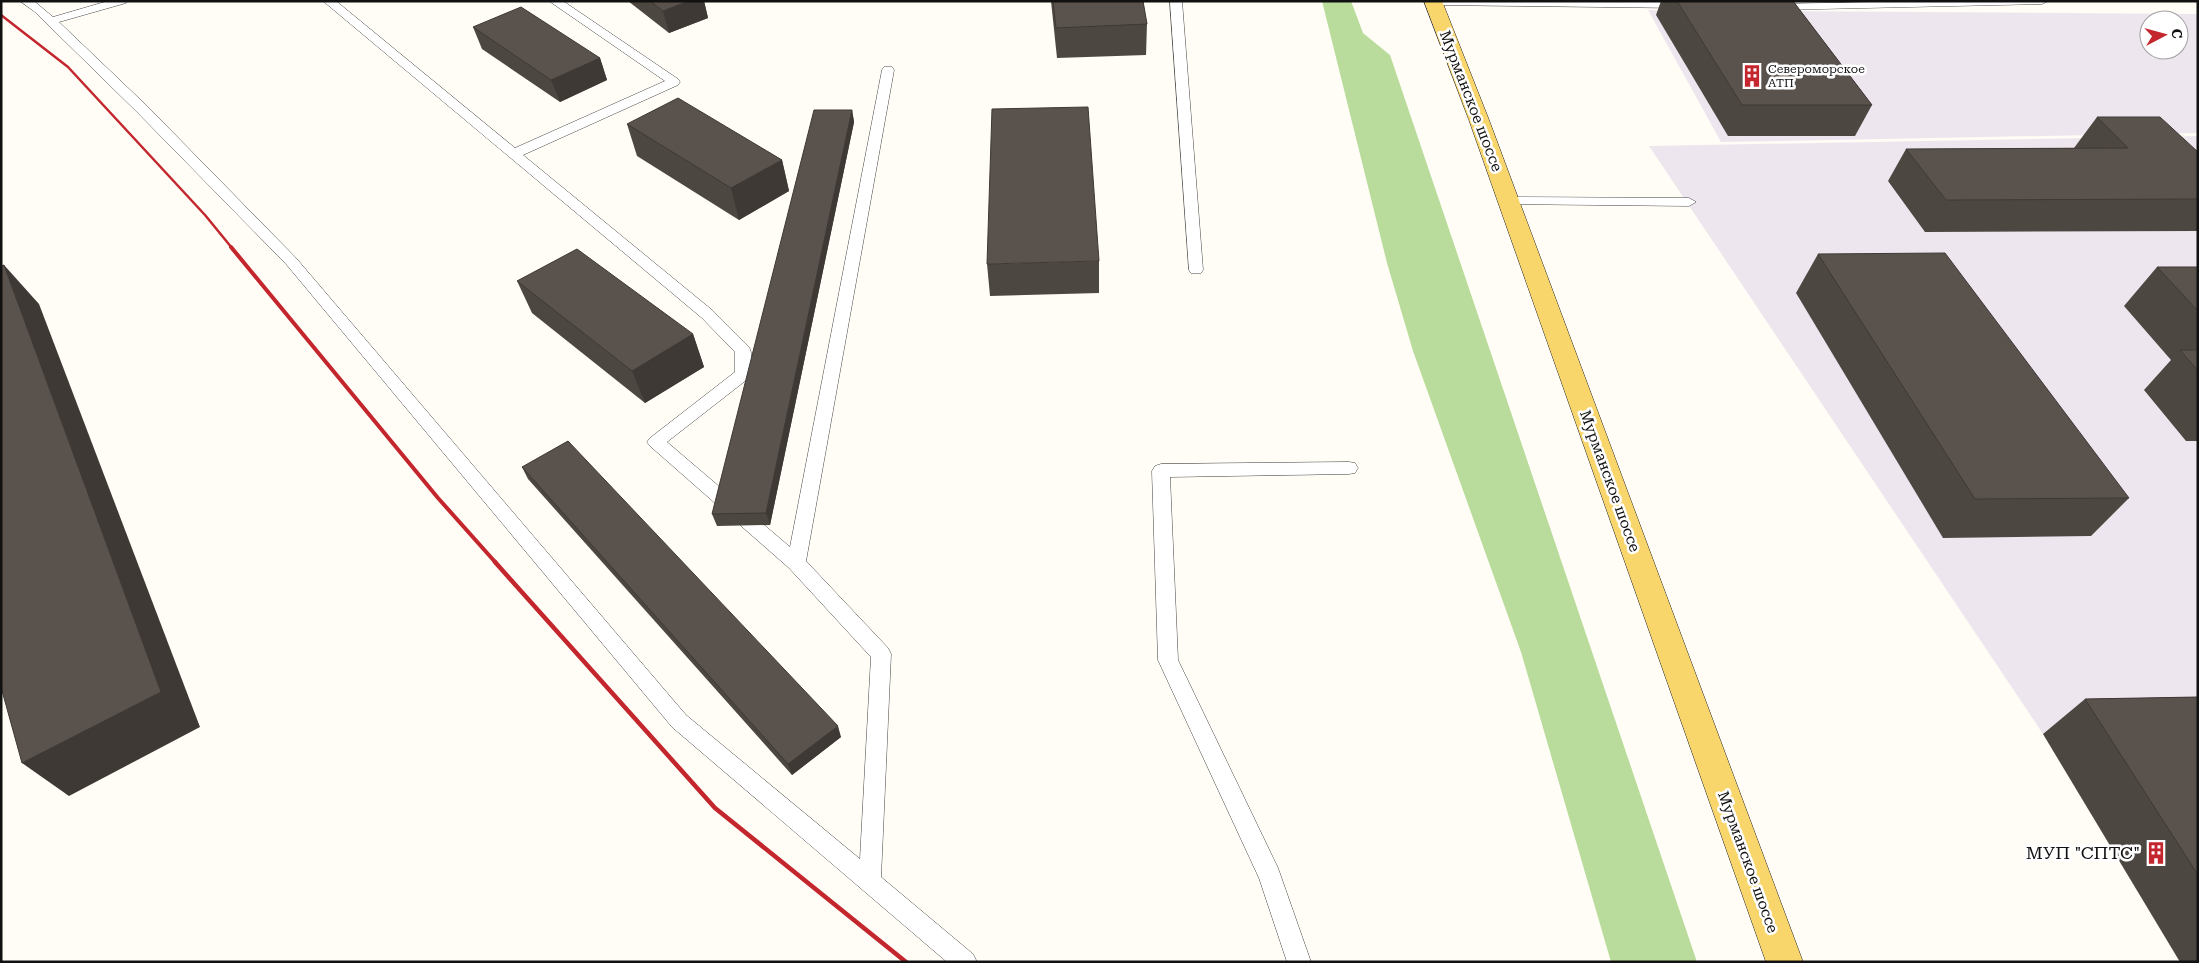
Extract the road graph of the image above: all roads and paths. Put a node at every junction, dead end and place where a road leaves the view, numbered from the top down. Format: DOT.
graph roads {
  1 [pos="26,1"];
  2 [pos="122,1"];
  3 [pos="328,1"];
  4 [pos="555,1"];
  5 [pos="1176,1"];
  6 [pos="2042,1"];
  7 [pos="1433,2"];
  8 [pos="1690,6"];
  9 [pos="1760,6"];
  10 [pos="50,21"];
  11 [pos="888,70"];
  12 [pos="513,154"];
  13 [pos="1507,201"];
  14 [pos="1690,202"];
  15 [pos="1196,270"];
  16 [pos="1348,468"];
  17 [pos="796,563"];
  18 [pos="870,882"];
  19 [pos="965,962"];
  20 [pos="1299,962"];
  21 [pos="1785,962"];
  1 -- 10 [label="lane"];
  2 -- 10 [label="lane"];
  3 -- 12 [label="lane"];
  4 -- 12 [label="lane"];
  5 -- 15 [label="lane"];
  6 -- 9 [label="lane"];
  7 -- 8 [label="lane"];
  7 -- 13 [label="main road, Мурманское шоссе"];
  10 -- 18 [label="lane"];
  11 -- 17 [label="lane"];
  12 -- 17 [label="lane"];
  13 -- 14 [label="lane"];
  13 -- 21 [label="main road, Мурманское шоссе"];
  16 -- 20 [label="lane"];
  17 -- 18 [label="lane"];
  18 -- 19 [label="lane"];
}
